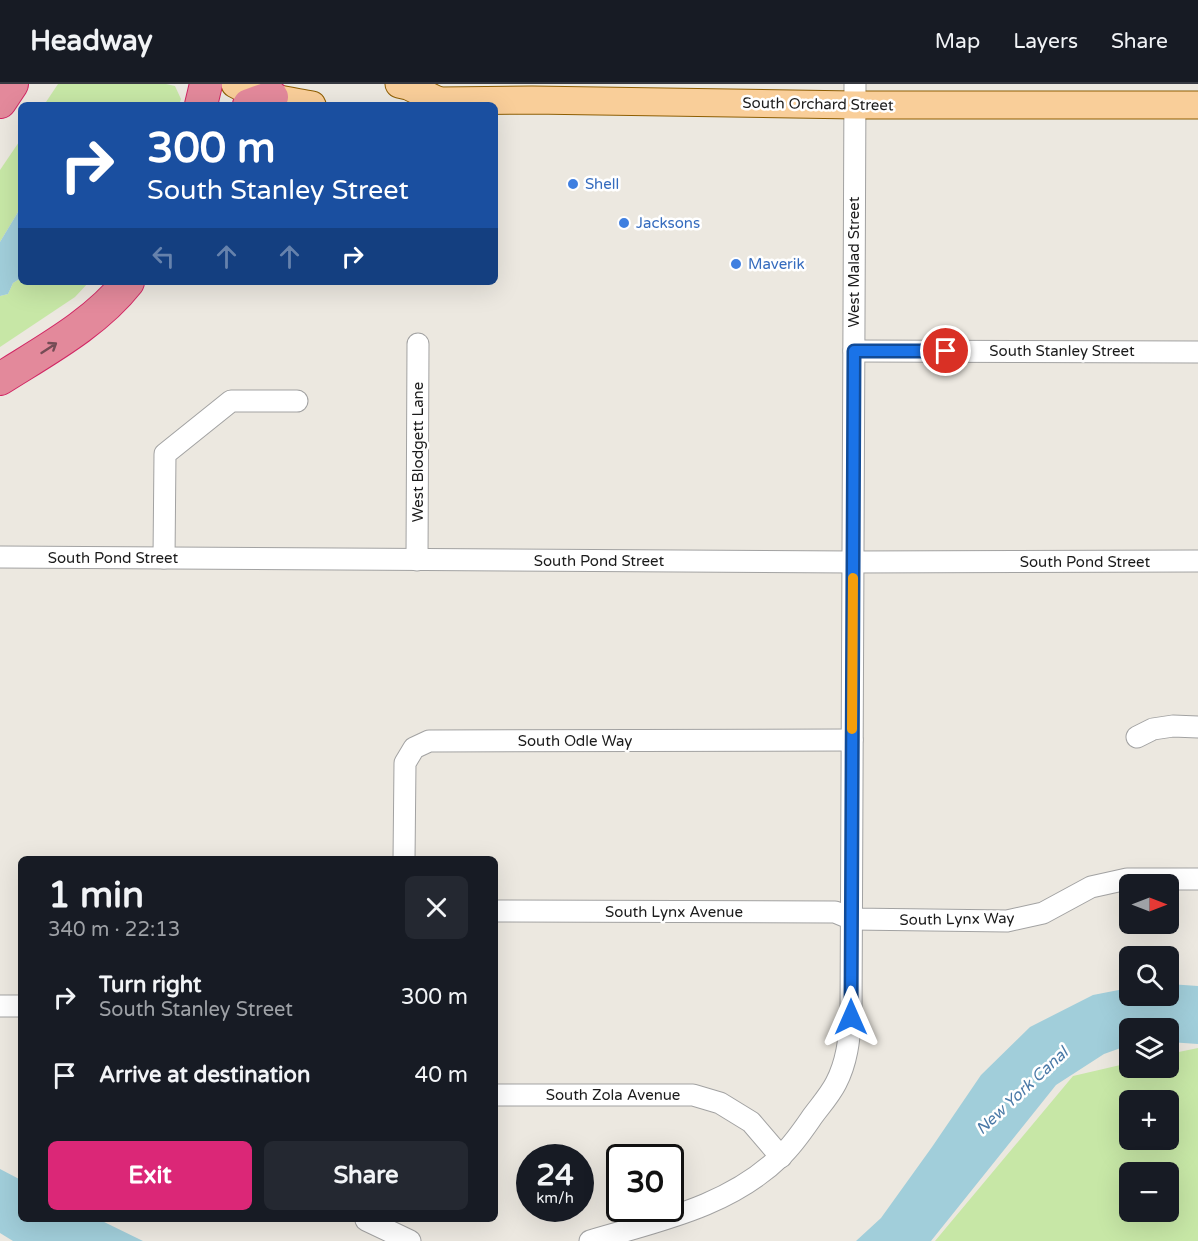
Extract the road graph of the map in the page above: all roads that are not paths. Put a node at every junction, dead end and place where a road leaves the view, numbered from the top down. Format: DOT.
graph roads {
  1 [pos="12,84"];
  2 [pos="206,84"];
  3 [pos="235,84"];
  4 [pos="399,84"];
  5 [pos="855,95"];
  6 [pos="261,101"];
  7 [pos="0,102"];
  8 [pos="202,102"];
  9 [pos="432,102"];
  10 [pos="467,102"];
  11 [pos="1198,105"];
  12 [pos="125,285"];
  13 [pos="418,344"];
  14 [pos="854,351"];
  15 [pos="1198,352"];
  16 [pos="0,379"];
  17 [pos="297,401"];
  18 [pos="0,557"];
  19 [pos="164,558"];
  20 [pos="417,560"];
  21 [pos="1198,561"];
  22 [pos="853,562"];
  23 [pos="1198,727"];
  24 [pos="1137,738"];
  25 [pos="852,740"];
  26 [pos="404,856"];
  27 [pos="1198,879"];
  28 [pos="498,911"];
  29 [pos="852,919"];
  30 [pos="0,1006"];
  31 [pos="18,1006"];
  32 [pos="498,1095"];
  33 [pos="781,1156"];
  34 [pos="370,1222"];
  35 [pos="410,1241"];
  36 [pos="590,1241"];
  1 -- 7 [label="highway"];
  2 -- 8 [label="highway"];
  3 -- 6 [label="main road"];
  4 -- 9 [label="main road, South Orchard Street"];
  5 -- 10 [label="main road, South Orchard Street"];
  5 -- 11 [label="main road, South Orchard Street"];
  5 -- 14 [label="street, West Malad Street"];
  16 -- 12 [label="highway, one-way"];
  13 -- 20 [label="street, West Blodgett Lane"];
  14 -- 15 [label="street, South Stanley Street"];
  14 -- 22 [label="street, West Malad Street"];
  17 -- 19 [label="street"];
  18 -- 19 [label="street, South Pond Street"];
  19 -- 20 [label="street, South Pond Street"];
  20 -- 22 [label="street, South Pond Street"];
  21 -- 22 [label="street, South Pond Street"];
  22 -- 25 [label="street, West Malad Street"];
  23 -- 24 [label="street"];
  25 -- 26 [label="street, South Odle Way"];
  25 -- 29 [label="street, West Malad Street"];
  27 -- 29 [label="street, South Lynx Way"];
  28 -- 29 [label="street, South Lynx Avenue"];
  29 -- 33 [label="street, West Malad Street"];
  30 -- 31 [label="street"];
  32 -- 33 [label="street, South Zola Avenue"];
  33 -- 36 [label="street, West Malad Street"];
  34 -- 35 [label="street"];
}
